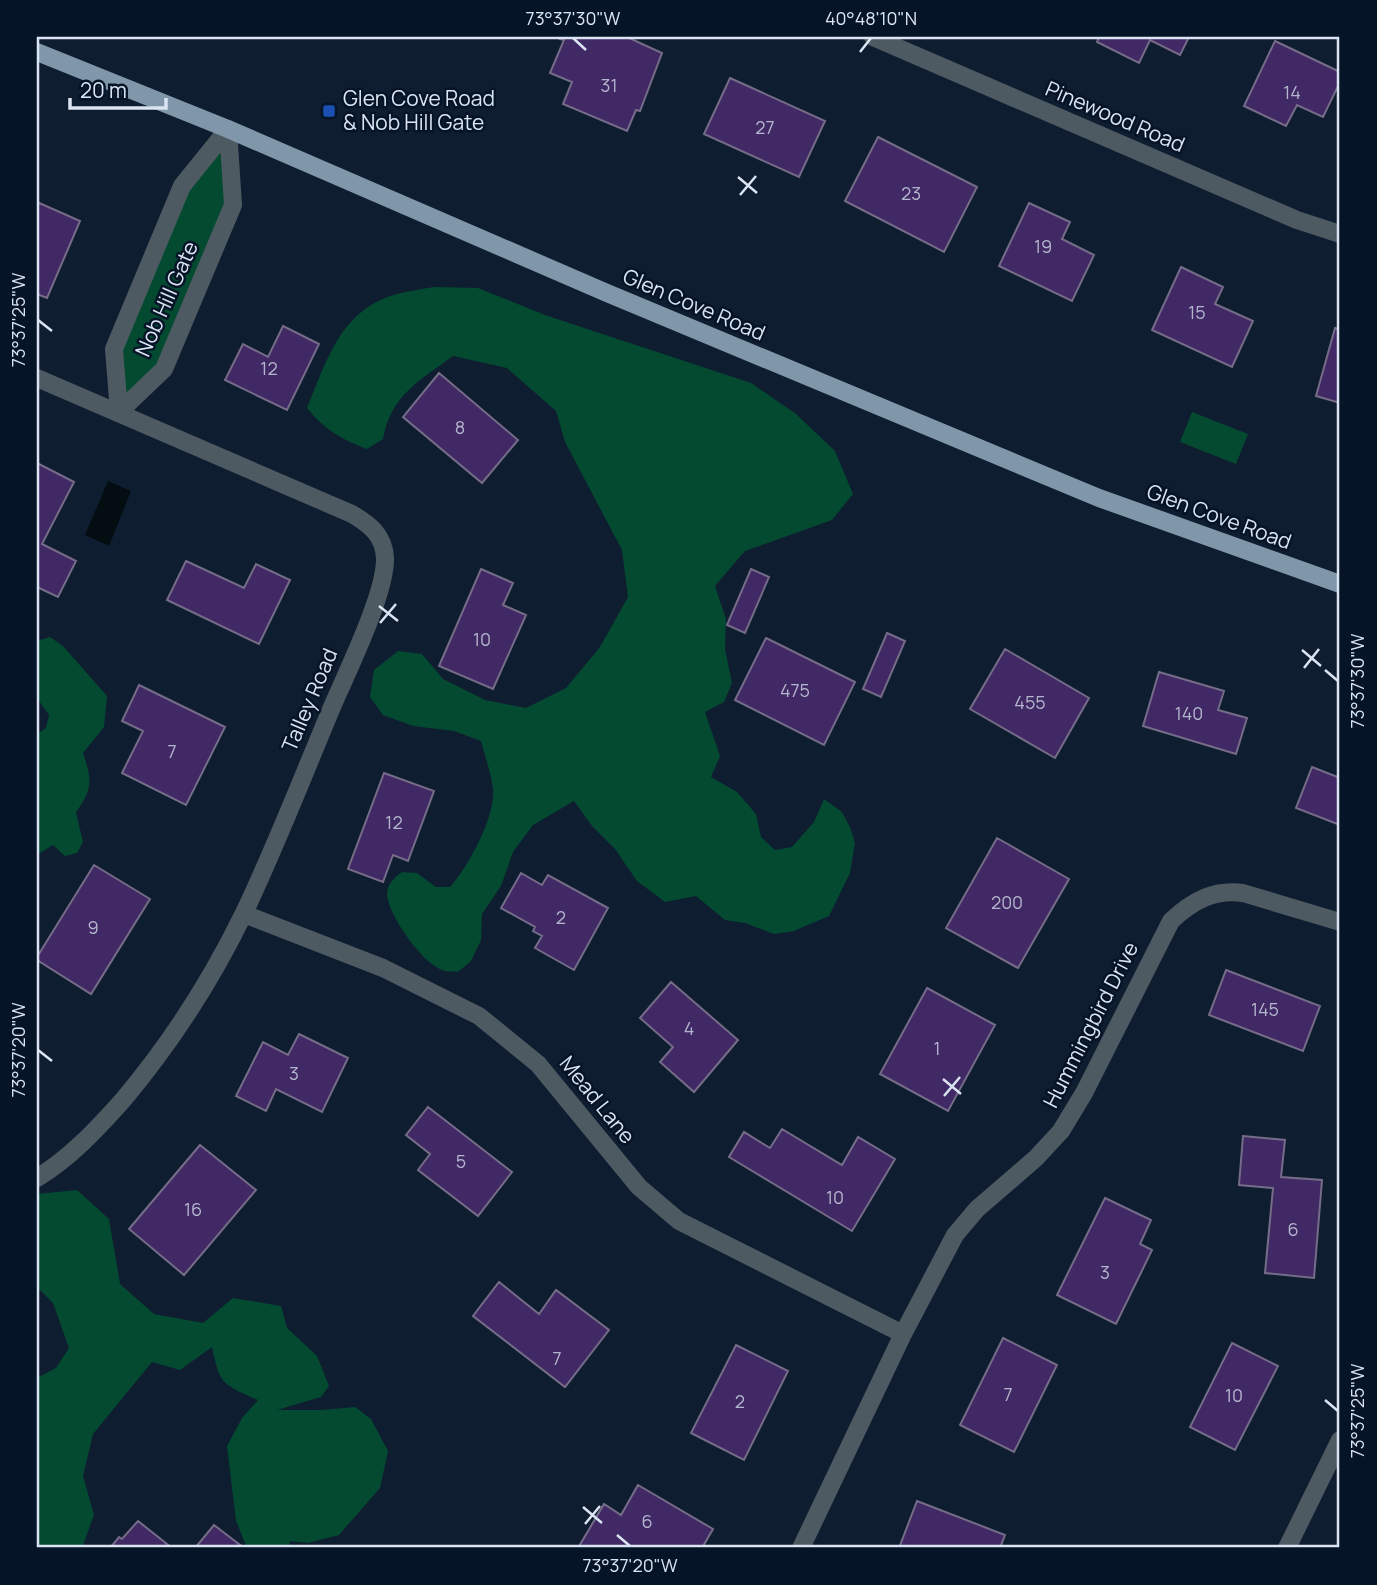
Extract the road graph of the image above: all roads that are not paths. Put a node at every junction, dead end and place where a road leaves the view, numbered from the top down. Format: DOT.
graph roads {
  1 [pos="873,37"];
  2 [pos="37,52"];
  3 [pos="228,129"];
  4 [pos="1340,234"];
  5 [pos="37,378"];
  6 [pos="119,412"];
  7 [pos="1340,584"];
  8 [pos="244,914"];
  9 [pos="1340,922"];
  10 [pos="37,1178"];
  11 [pos="903,1334"];
  12 [pos="1340,1440"];
  13 [pos="801,1548"];
  14 [pos="1287,1548"];
  1 -- 4 [label="street, Pinewood Road"];
  2 -- 3 [label="main road, Glen Cove Road"];
  3 -- 6 [label="street, Nob Hill Gate"];
  3 -- 6 [label="street, Nob Hill Gate"];
  3 -- 7 [label="main road, Glen Cove Road"];
  5 -- 6 [label="street, Talley Road"];
  6 -- 8 [label="street, Talley Road"];
  8 -- 10 [label="street, Talley Road"];
  8 -- 11 [label="street, Mead Lane"];
  9 -- 11 [label="street, Hummingbird Drive"];
  11 -- 13 [label="street, Hummingbird Drive"];
  12 -- 14 [label="street"];
}
